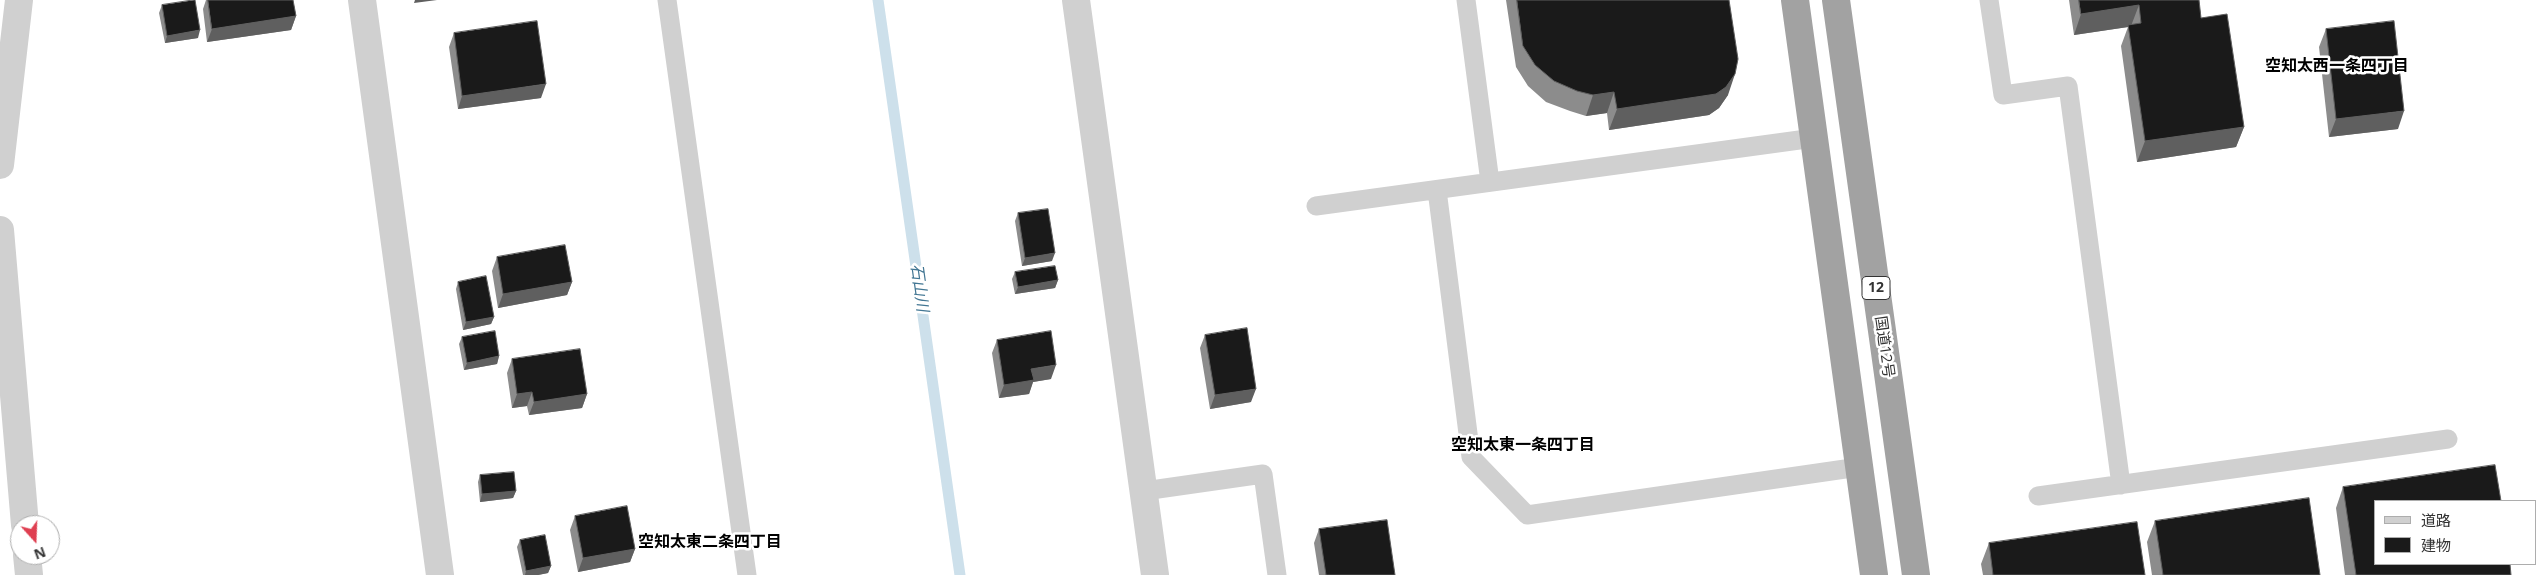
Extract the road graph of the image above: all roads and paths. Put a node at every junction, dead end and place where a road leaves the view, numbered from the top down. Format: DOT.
graph roads {
  1 [pos="19,0"];
  2 [pos="362,0"];
  3 [pos="667,0"];
  4 [pos="1076,0"];
  5 [pos="1466,0"];
  6 [pos="1795,0"];
  7 [pos="1836,0"];
  8 [pos="1989,0"];
  9 [pos="1814,138"];
  10 [pos="0,165"];
  11 [pos="1490,182"];
  12 [pos="1437,190"];
  13 [pos="1316,206"];
  14 [pos="0,230"];
  15 [pos="2448,439"];
  16 [pos="1859,467"];
  17 [pos="2121,485"];
  18 [pos="1144,491"];
  19 [pos="2038,496"];
  20 [pos="24,515"];
  21 [pos="440,575"];
  22 [pos="747,575"];
  23 [pos="1155,575"];
  24 [pos="1277,575"];
  25 [pos="1874,575"];
  26 [pos="1916,575"];
  1 -- 10 [label="street"];
  2 -- 21 [label="street"];
  3 -- 22 [label="lane"];
  4 -- 18 [label="street"];
  5 -- 11 [label="lane"];
  6 -- 9 [label="highway"];
  7 -- 26 [label="highway, 国道12号 / 12"];
  8 -- 17 [label="lane"];
  9 -- 11 [label="lane"];
  9 -- 16 [label="highway"];
  11 -- 12 [label="lane"];
  12 -- 13 [label="lane"];
  12 -- 16 [label="lane"];
  14 -- 20 [label="street"];
  15 -- 17 [label="lane"];
  16 -- 25 [label="highway"];
  17 -- 19 [label="lane"];
  18 -- 23 [label="street"];
  18 -- 24 [label="lane"];
}
